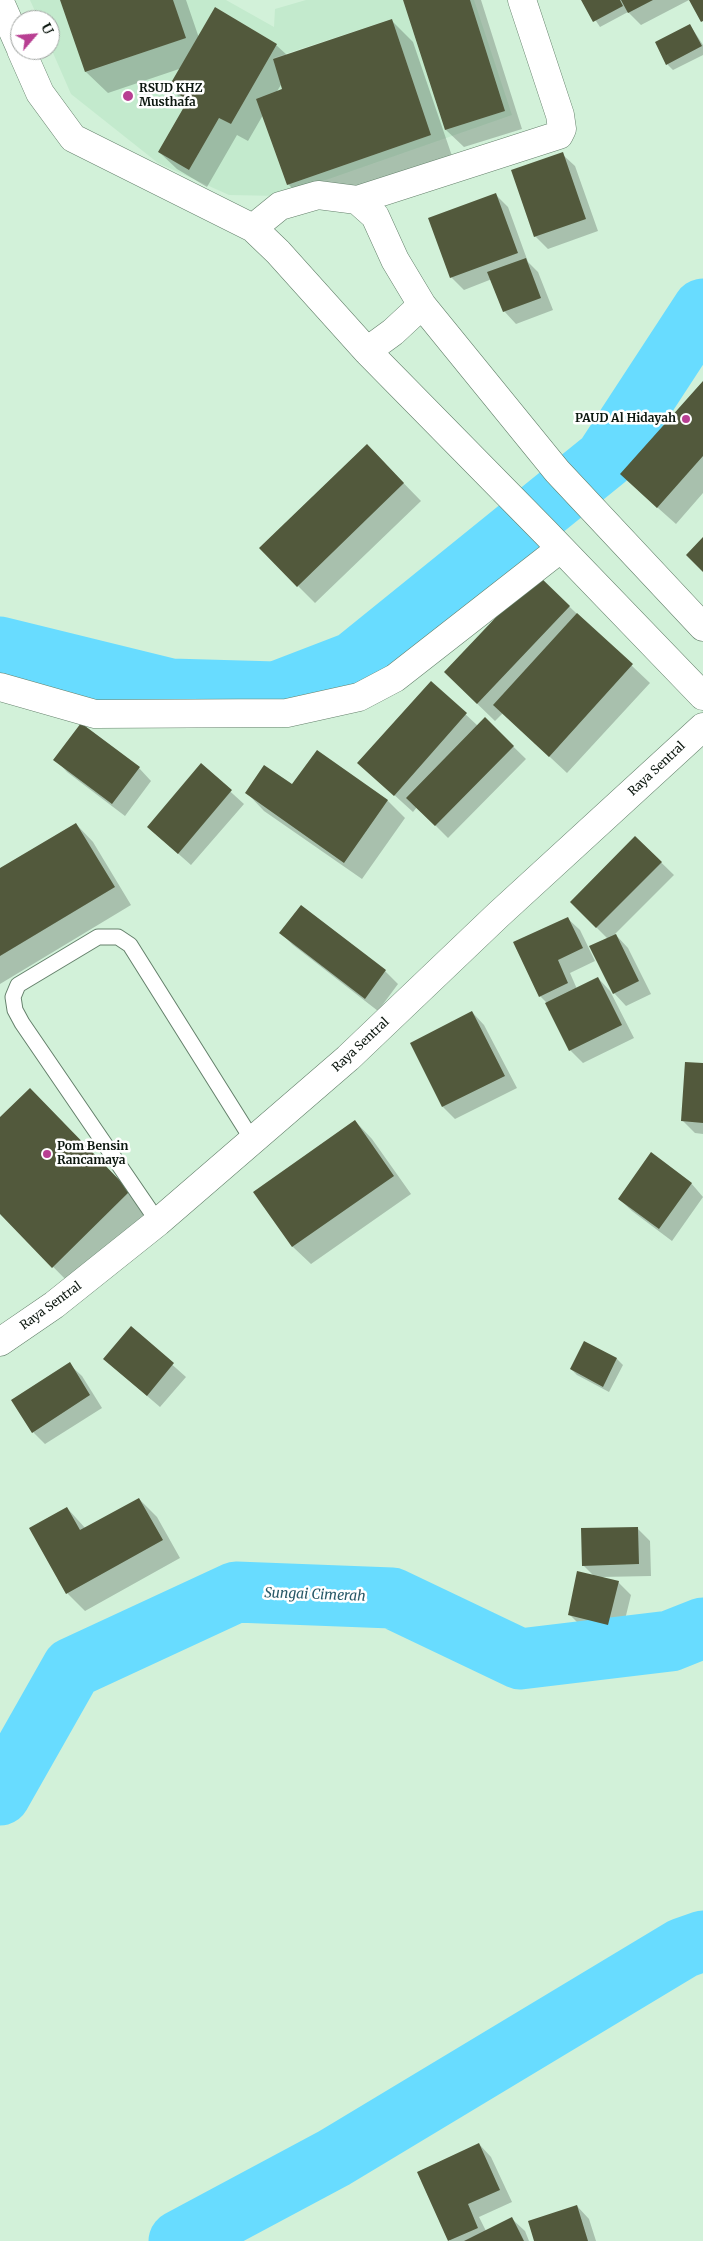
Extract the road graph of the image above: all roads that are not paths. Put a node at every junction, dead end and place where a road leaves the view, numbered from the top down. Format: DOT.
graph roads {
  1 [pos="522,0"];
  2 [pos="0,2"];
  3 [pos="10,24"];
  4 [pos="26,60"];
  5 [pos="357,200"];
  6 [pos="253,228"];
  7 [pos="422,305"];
  8 [pos="367,351"];
  9 [pos="553,540"];
  10 [pos="703,627"];
  11 [pos="0,687"];
  12 [pos="703,696"];
  13 [pos="703,727"];
  14 [pos="253,1141"];
  15 [pos="158,1222"];
  16 [pos="0,1342"];
  1 -- 5 [label="street"];
  2 -- 3 [label="street"];
  4 -- 6 [label="street"];
  5 -- 6 [label="street"];
  5 -- 7 [label="street"];
  6 -- 8 [label="street"];
  7 -- 8 [label="street"];
  7 -- 10 [label="street"];
  8 -- 9 [label="street"];
  9 -- 11 [label="street"];
  9 -- 12 [label="street"];
  13 -- 14 [label="street, Raya Sentral"];
  14 -- 15 [label="street, Raya Sentral"];
  14 -- 15 [label="lane"];
  15 -- 16 [label="street, Raya Sentral"];
}
